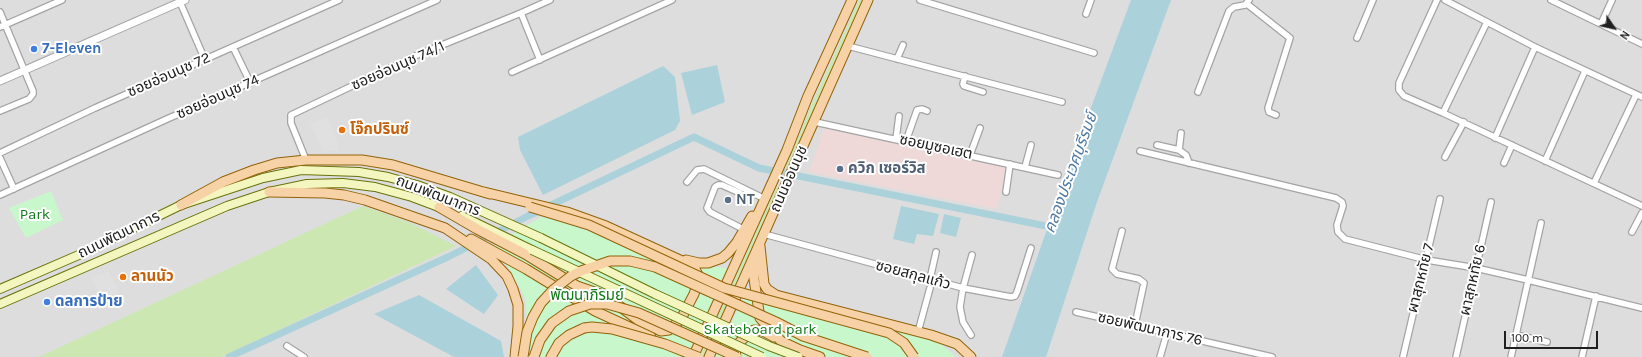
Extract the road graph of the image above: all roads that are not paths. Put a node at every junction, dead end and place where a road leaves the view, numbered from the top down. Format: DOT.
graph roads {
  1 [pos="62,0"];
  2 [pos="338,0"];
  3 [pos="437,0"];
  4 [pos="550,0"];
  5 [pos="672,0"];
  6 [pos="852,0"];
  7 [pos="868,0"];
  8 [pos="920,0"];
  9 [pos="1091,0"];
  10 [pos="1373,0"];
  11 [pos="1437,0"];
  12 [pos="1445,0"];
  13 [pos="1551,0"];
  14 [pos="1612,0"];
  15 [pos="182,1"];
  16 [pos="1248,2"];
  17 [pos="0,12"];
  18 [pos="521,13"];
  19 [pos="1086,14"];
  20 [pos="1487,22"];
  21 [pos="1601,24"];
  22 [pos="3,26"];
  23 [pos="1357,38"];
  24 [pos="1642,44"];
  25 [pos="903,45"];
  26 [pos="848,46"];
  27 [pos="233,47"];
  28 [pos="1535,47"];
  29 [pos="1094,53"];
  30 [pos="897,58"];
  31 [pos="205,60"];
  32 [pos="540,60"];
  33 [pos="25,70"];
  34 [pos="1585,71"];
  35 [pos="512,72"];
  36 [pos="965,76"];
  37 [pos="0,81"];
  38 [pos="250,82"];
  39 [pos="983,92"];
  40 [pos="1198,92"];
  41 [pos="1639,96"];
  42 [pos="1062,102"];
  43 [pos="926,110"];
  44 [pos="0,111"];
  45 [pos="1443,112"];
  46 [pos="1276,115"];
  47 [pos="899,116"];
  48 [pos="815,122"];
  49 [pos="1464,122"];
  50 [pos="980,128"];
  51 [pos="1181,133"];
  52 [pos="1495,138"];
  53 [pos="896,139"];
  54 [pos="906,141"];
  55 [pos="1157,144"];
  56 [pos="1031,145"];
  57 [pos="1512,145"];
  58 [pos="1179,150"];
  59 [pos="1140,151"];
  60 [pos="0,153"];
  61 [pos="970,155"];
  62 [pos="1445,157"];
  63 [pos="0,158"];
  64 [pos="306,160"];
  65 [pos="1545,161"];
  66 [pos="1189,163"];
  67 [pos="1504,163"];
  68 [pos="1010,164"];
  69 [pos="1026,167"];
  70 [pos="1058,175"];
  71 [pos="687,182"];
  72 [pos="1594,183"];
  73 [pos="14,189"];
  74 [pos="270,192"];
  75 [pos="1006,192"];
  76 [pos="740,193"];
  77 [pos="0,195"];
  78 [pos="1440,199"];
  79 [pos="764,200"];
  80 [pos="1491,202"];
  81 [pos="182,205"];
  82 [pos="532,205"];
  83 [pos="439,206"];
  84 [pos="1642,206"];
  85 [pos="1642,213"];
  86 [pos="1540,223"];
  87 [pos="743,229"];
  88 [pos="1122,231"];
  89 [pos="1632,232"];
  90 [pos="762,238"];
  91 [pos="503,239"];
  92 [pos="1031,248"];
  93 [pos="484,250"];
  94 [pos="936,252"];
  95 [pos="668,253"];
  96 [pos="754,256"];
  97 [pos="972,256"];
  98 [pos="1427,260"];
  99 [pos="1476,268"];
  100 [pos="930,279"];
  101 [pos="1528,280"];
  102 [pos="930,288"];
  103 [pos="963,288"];
  104 [pos="0,289"];
  105 [pos="1596,296"];
  106 [pos="0,304"];
  107 [pos="1642,308"];
  108 [pos="1076,312"];
  109 [pos="1135,325"];
  110 [pos="918,332"];
  111 [pos="1167,333"];
  112 [pos="702,334"];
  113 [pos="971,335"];
  114 [pos="1516,335"];
  115 [pos="939,338"];
  116 [pos="781,341"];
  117 [pos="1547,342"];
  118 [pos="665,344"];
  119 [pos="287,346"];
  120 [pos="304,357"];
  121 [pos="515,357"];
  122 [pos="523,357"];
  123 [pos="534,357"];
  124 [pos="551,357"];
  125 [pos="686,357"];
  126 [pos="693,357"];
  127 [pos="698,357"];
  128 [pos="709,357"];
  129 [pos="736,357"];
  130 [pos="762,357"];
  131 [pos="798,357"];
  132 [pos="820,357"];
  133 [pos="867,357"];
  134 [pos="914,357"];
  135 [pos="962,357"];
  136 [pos="971,357"];
  137 [pos="1160,357"];
  138 [pos="1272,357"];
  139 [pos="1403,357"];
  140 [pos="1456,357"];
  141 [pos="1511,357"];
  142 [pos="1582,357"];
  1 -- 22 [label="street"];
  2 -- 27 [label="street, ซอยอ่อนนุช 72"];
  3 -- 38 [label="street, ซอยอ่อนนุช 74"];
  4 -- 18 [label="street, ซอยอ่อนนุช 74/1"];
  5 -- 32 [label="street"];
  6 -- 79 [label="main road, ถนนอ่อนนุช"];
  7 -- 26 [label="main road, ถนนอ่อนนุช"];
  8 -- 29 [label="street"];
  9 -- 19 [label="street"];
  10 -- 23 [label="street"];
  11 -- 45 [label="street"];
  12 -- 20 [label="street"];
  13 -- 21 [label="street"];
  14 -- 21 [label="street"];
  15 -- 31 [label="street"];
  15 -- 33 [label="street"];
  16 -- 40 [label="street"];
  16 -- 46 [label="street"];
  17 -- 22 [label="street"];
  18 -- 32 [label="street"];
  18 -- 64 [label="street, ซอยอ่อนนุช 74/1"];
  20 -- 28 [label="street"];
  20 -- 45 [label="street"];
  21 -- 24 [label="street"];
  22 -- 33 [label="street"];
  25 -- 30 [label="street"];
  26 -- 30 [label="street"];
  26 -- 48 [label="main road, ถนนอ่อนนุช"];
  27 -- 31 [label="street, ซอยอ่อนนุช 72"];
  27 -- 38 [label="street"];
  28 -- 34 [label="street"];
  28 -- 52 [label="street"];
  30 -- 36 [label="street"];
  31 -- 60 [label="street, ซอยอ่อนนุช 72"];
  32 -- 35 [label="street"];
  33 -- 37 [label="street"];
  33 -- 44 [label="street"];
  34 -- 41 [label="street"];
  34 -- 65 [label="street"];
  36 -- 39 [label="street"];
  36 -- 42 [label="street"];
  38 -- 73 [label="street, ซอยอ่อนนุช 74"];
  41 -- 72 [label="street"];
  43 -- 54 [label="street"];
  45 -- 49 [label="street"];
  47 -- 53 [label="street"];
  48 -- 53 [label="street, ซอยมูซอเฮต"];
  48 -- 90 [label="main road, ถนนอ่อนนุช"];
  49 -- 52 [label="street"];
  49 -- 62 [label="street"];
  50 -- 61 [label="street"];
  51 -- 58 [label="street"];
  52 -- 57 [label="street"];
  53 -- 54 [label="street, ซอยมูซอเฮต"];
  54 -- 61 [label="street, ซอยมูซอเฮต"];
  55 -- 58 [label="street"];
  56 -- 69 [label="street"];
  57 -- 65 [label="street"];
  57 -- 67 [label="street"];
  58 -- 66 [label="street"];
  59 -- 66 [label="street"];
  61 -- 68 [label="street, ซอยมูซอเฮต"];
  63 -- 73 [label="street"];
  64 -- 81 [label="main road"];
  64 -- 82 [label="main road"];
  65 -- 72 [label="street"];
  66 -- 98 [label="street"];
  68 -- 69 [label="street, ซอยมูซอเฮต"];
  68 -- 75 [label="street"];
  69 -- 70 [label="street, ซอยมูซอเฮต"];
  71 -- 79 [label="street"];
  72 -- 84 [label="street"];
  73 -- 77 [label="street, ซอยอ่อนนุช 74"];
  74 -- 83 [label="main road, ถนนพัฒนาการ"];
  74 -- 93 [label="main road"];
  74 -- 106 [label="main road, ถนนพัฒนาการ"];
  76 -- 87 [label="street"];
  78 -- 98 [label="street, ผาสุกหทัย 7"];
  79 -- 87 [label="main road"];
  79 -- 112 [label="main road, ถนนอ่อนนุช"];
  80 -- 99 [label="street, ผาสุกหทัย 6"];
  81 -- 104 [label="main road, ถนนพัฒนาการ"];
  81 -- 131 [label="main road, ถนนพัฒนาการ, bridge"];
  82 -- 95 [label="main road"];
  82 -- 134 [label="main road, bridge"];
  83 -- 91 [label="main road"];
  85 -- 89 [label="street"];
  86 -- 101 [label="street"];
  87 -- 95 [label="main road"];
  88 -- 109 [label="street"];
  90 -- 96 [label="main road, ถนนอ่อนนุช"];
  90 -- 100 [label="street, ซอยสกุลแก้ว"];
  90 -- 110 [label="main road"];
  91 -- 95 [label="main road"];
  91 -- 130 [label="main road, bridge"];
  92 -- 103 [label="street, ซอยสกุลแก้ว"];
  93 -- 118 [label="main road, bridge"];
  93 -- 121 [label="main road"];
  94 -- 100 [label="street"];
  96 -- 116 [label="main road"];
  96 -- 128 [label="main road, ถนนอ่อนนุช"];
  97 -- 103 [label="street"];
  98 -- 99 [label="street"];
  98 -- 139 [label="street, ผาสุกหทัย 7"];
  99 -- 101 [label="street"];
  99 -- 140 [label="street, ผาสุกหทัย 6"];
  100 -- 103 [label="street, ซอยสกุลแก้ว"];
  101 -- 105 [label="street"];
  101 -- 114 [label="street"];
  102 -- 110 [label="street"];
  103 -- 113 [label="street"];
  105 -- 107 [label="street"];
  105 -- 142 [label="street"];
  108 -- 109 [label="street, ซอยพัฒนาการ 76"];
  109 -- 111 [label="street, ซอยพัฒนาการ 76"];
  110 -- 115 [label="main road"];
  111 -- 137 [label="street"];
  111 -- 138 [label="street, ซอยพัฒนาการ 76"];
  112 -- 125 [label="main road"];
  112 -- 126 [label="main road, ถนนอ่อนนุช"];
  114 -- 117 [label="street"];
  114 -- 141 [label="street"];
  115 -- 135 [label="main road"];
  115 -- 136 [label="main road"];
  116 -- 129 [label="main road"];
  116 -- 132 [label="main road"];
  118 -- 124 [label="main road, bridge"];
  118 -- 127 [label="main road, bridge"];
  119 -- 120 [label="street"];
  122 -- 133 [label="main road, bridge"];
  123 -- 129 [label="main road, bridge"];
}
